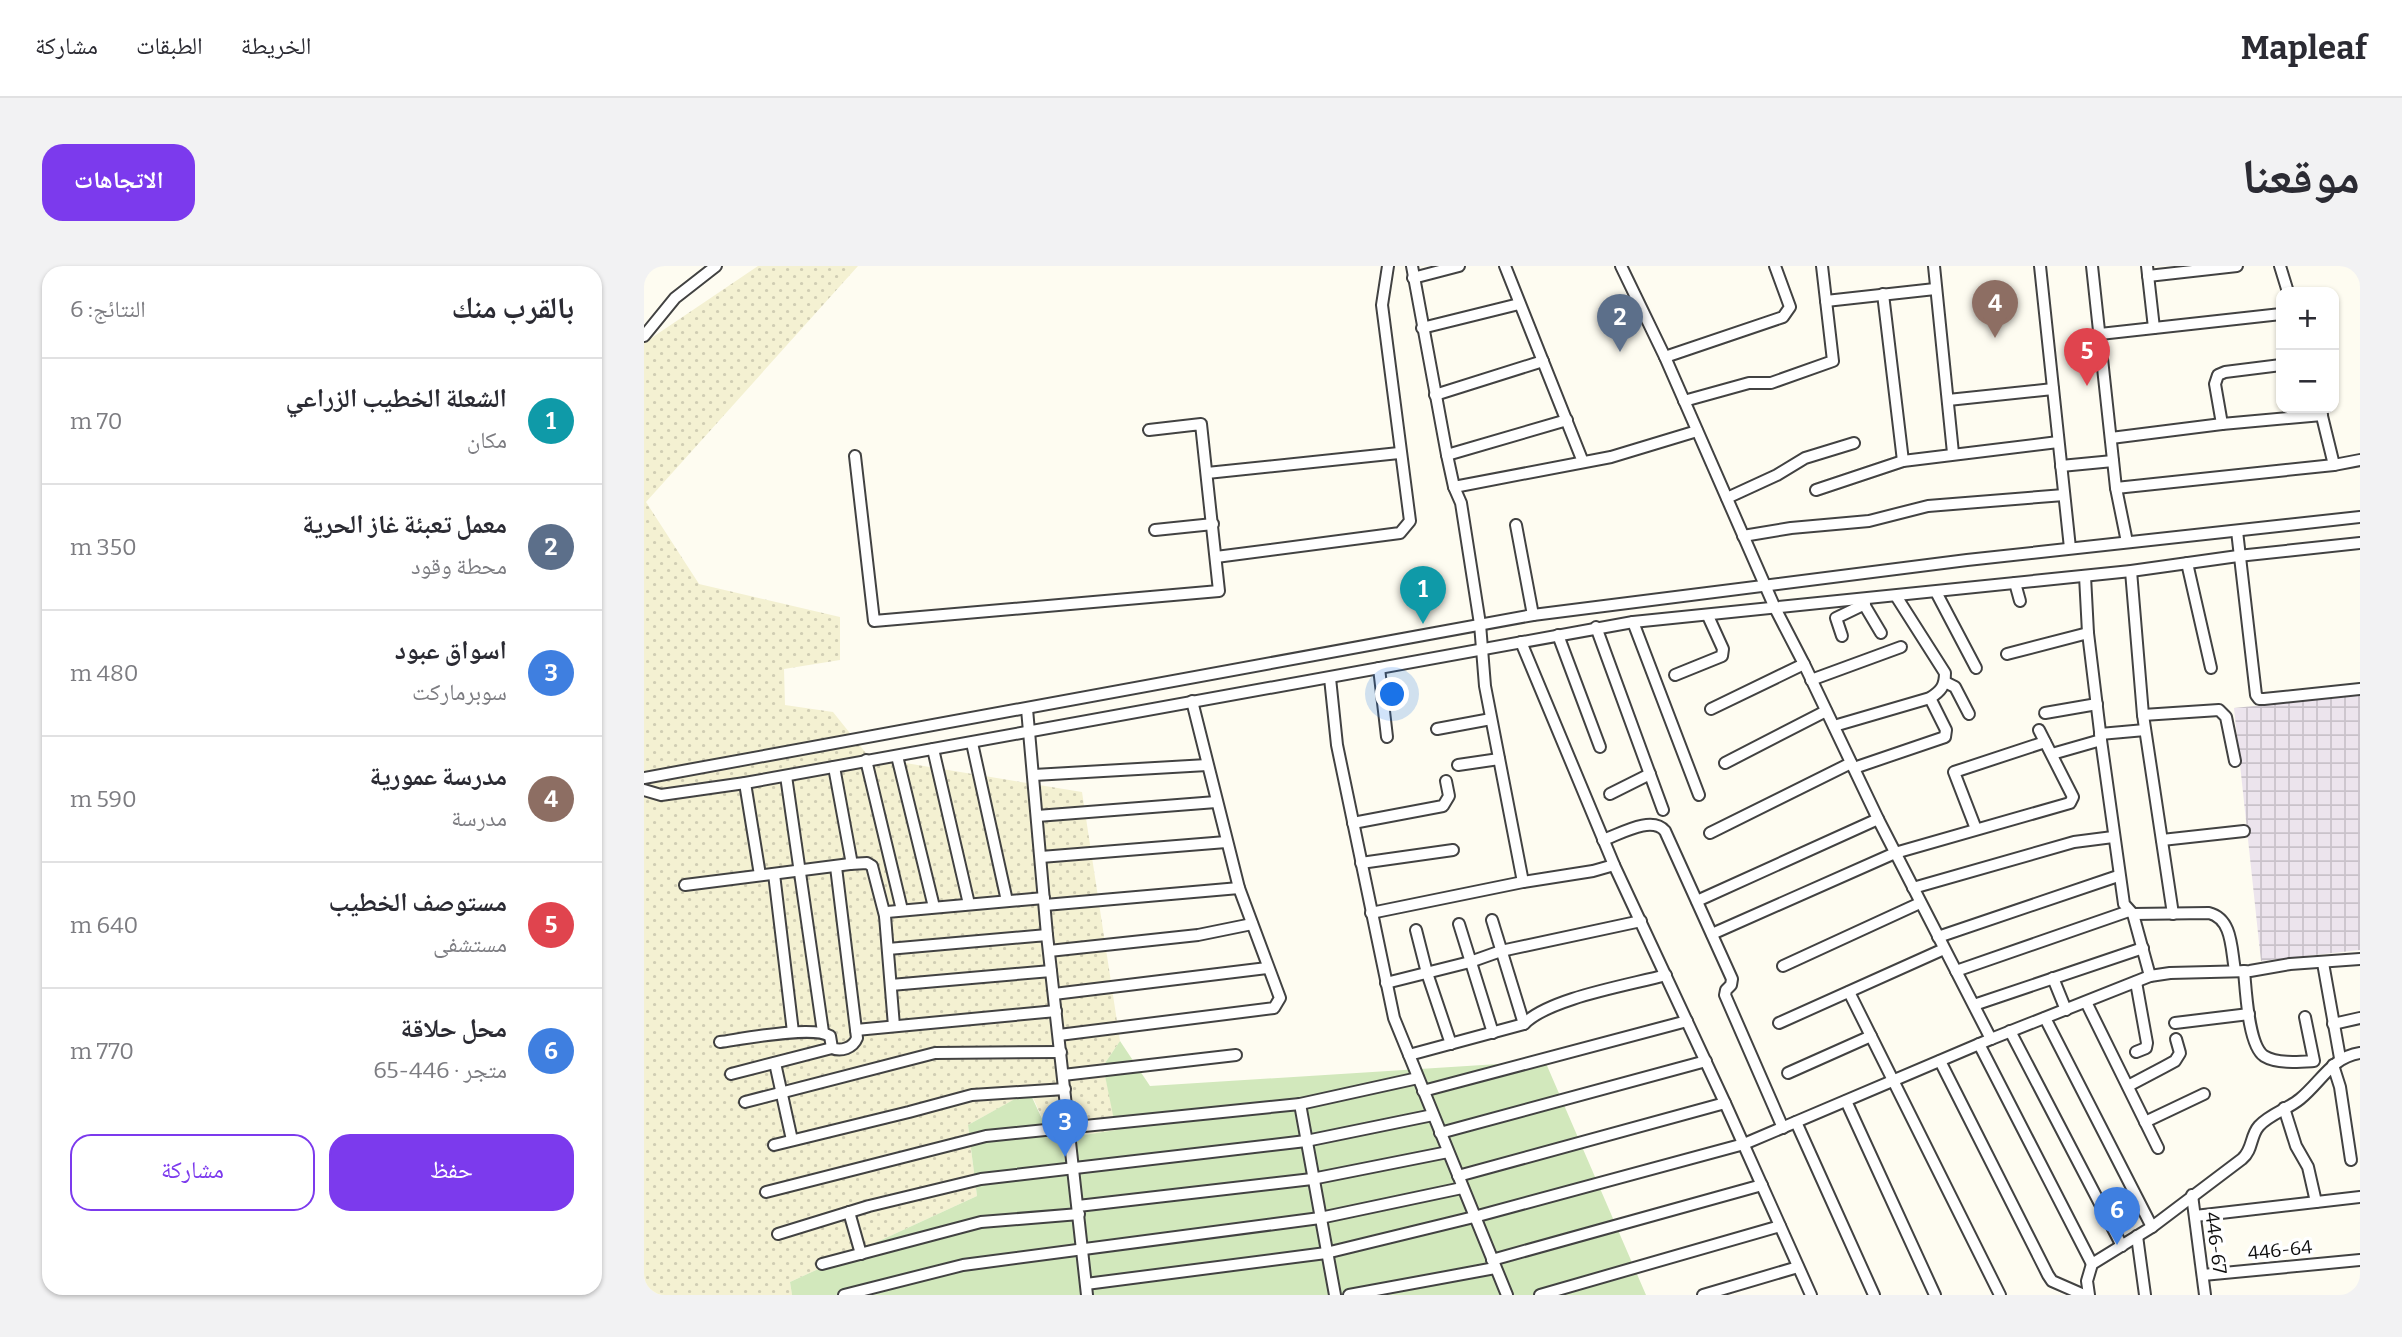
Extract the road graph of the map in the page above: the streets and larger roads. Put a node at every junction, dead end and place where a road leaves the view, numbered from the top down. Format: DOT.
graph roads {
  1 [pos="716,266"];
  2 [pos="1388,266"];
  3 [pos="1459,266"];
  4 [pos="1505,266"];
  5 [pos="1620,266"];
  6 [pos="1775,266"];
  7 [pos="1822,266"];
  8 [pos="1934,266"];
  9 [pos="2040,266"];
  10 [pos="2092,266"];
  11 [pos="2237,266"];
  12 [pos="2280,266"];
  13 [pos="2147,271"];
  14 [pos="1413,272"];
  15 [pos="2286,287"];
  16 [pos="1935,289"];
  17 [pos="1883,294"];
  18 [pos="1826,301"];
  19 [pos="1519,304"];
  20 [pos="2276,315"];
  21 [pos="1422,328"];
  22 [pos="2154,328"];
  23 [pos="2099,334"];
  24 [pos="644,336"];
  25 [pos="1665,357"];
  26 [pos="1543,361"];
  27 [pos="2276,366"];
  28 [pos="2053,390"];
  29 [pos="1435,395"];
  30 [pos="1948,400"];
  31 [pos="1684,401"];
  32 [pos="2313,413"];
  33 [pos="2321,413"];
  34 [pos="1567,420"];
  35 [pos="2222,424"];
  36 [pos="1149,430"];
  37 [pos="1697,431"];
  38 [pos="2111,438"];
  39 [pos="2058,442"];
  40 [pos="1854,443"];
  41 [pos="1399,453"];
  42 [pos="1953,453"];
  43 [pos="1447,455"];
  44 [pos="855,456"];
  45 [pos="2360,460"];
  46 [pos="1903,461"];
  47 [pos="2113,461"];
  48 [pos="1583,462"];
  49 [pos="2334,465"];
  50 [pos="2061,466"];
  51 [pos="1207,473"];
  52 [pos="1454,487"];
  53 [pos="2116,488"];
  54 [pos="1816,490"];
  55 [pos="2064,495"];
  56 [pos="1727,498"];
  57 [pos="2360,517"];
  58 [pos="1213,524"];
  59 [pos="1516,525"];
  60 [pos="1155,530"];
  61 [pos="2236,531"];
  62 [pos="1743,536"];
  63 [pos="2127,542"];
  64 [pos="2360,543"];
  65 [pos="2070,548"];
  66 [pos="1216,556"];
  67 [pos="2238,556"];
  68 [pos="2187,563"];
  69 [pos="2131,571"];
  70 [pos="2085,576"];
  71 [pos="2015,583"];
  72 [pos="1764,585"];
  73 [pos="1936,592"];
  74 [pos="1896,596"];
  75 [pos="1863,601"];
  76 [pos="2020,601"];
  77 [pos="1775,608"];
  78 [pos="1533,615"];
  79 [pos="1708,615"];
  80 [pos="1633,622"];
  81 [pos="1480,624"];
  82 [pos="1596,627"];
  83 [pos="1881,633"];
  84 [pos="2088,633"];
  85 [pos="1558,635"];
  86 [pos="1842,636"];
  87 [pos="1521,642"];
  88 [pos="1901,647"];
  89 [pos="1483,648"];
  90 [pos="2007,654"];
  91 [pos="1804,664"];
  92 [pos="1379,668"];
  93 [pos="1976,668"];
  94 [pos="2211,668"];
  95 [pos="1675,675"];
  96 [pos="1329,678"];
  97 [pos="1811,680"];
  98 [pos="1945,682"];
  99 [pos="2360,690"];
  100 [pos="1930,698"];
  101 [pos="1192,701"];
  102 [pos="2097,704"];
  103 [pos="1027,709"];
  104 [pos="1712,709"];
  105 [pos="1826,711"];
  106 [pos="2045,713"];
  107 [pos="1969,714"];
  108 [pos="2143,715"];
  109 [pos="1491,719"];
  110 [pos="1834,726"];
  111 [pos="1437,729"];
  112 [pos="1030,730"];
  113 [pos="2039,730"];
  114 [pos="2146,730"];
  115 [pos="1387,737"];
  116 [pos="2101,737"];
  117 [pos="2045,742"];
  118 [pos="972,743"];
  119 [pos="1600,747"];
  120 [pos="933,749"];
  121 [pos="2052,754"];
  122 [pos="897,756"];
  123 [pos="1499,759"];
  124 [pos="866,760"];
  125 [pos="2235,761"];
  126 [pos="1725,763"];
  127 [pos="1207,765"];
  128 [pos="1458,765"];
  129 [pos="1853,766"];
  130 [pos="834,767"];
  131 [pos="1650,774"];
  132 [pos="657,775"];
  133 [pos="1034,775"];
  134 [pos="786,776"];
  135 [pos="644,778"];
  136 [pos="1446,781"];
  137 [pos="745,783"];
  138 [pos="644,790"];
  139 [pos="1610,794"];
  140 [pos="661,795"];
  141 [pos="1699,795"];
  142 [pos="1216,802"];
  143 [pos="1663,810"];
  144 [pos="1037,816"];
  145 [pos="1878,819"];
  146 [pos="1353,823"];
  147 [pos="1976,829"];
  148 [pos="2244,831"];
  149 [pos="1710,833"];
  150 [pos="2113,837"];
  151 [pos="1604,839"];
  152 [pos="2162,840"];
  153 [pos="1226,842"];
  154 [pos="1453,850"];
  155 [pos="1895,853"];
  156 [pos="890,857"];
  157 [pos="1041,857"];
  158 [pos="1361,863"];
  159 [pos="850,864"];
  160 [pos="1614,865"];
  161 [pos="872,866"];
  162 [pos="836,867"];
  163 [pos="801,871"];
  164 [pos="774,874"];
  165 [pos="760,875"];
  166 [pos="2118,876"];
  167 [pos="1523,882"];
  168 [pos="685,885"];
  169 [pos="1238,888"];
  170 [pos="1913,888"];
  171 [pos="1007,901"];
  172 [pos="1044,901"];
  173 [pos="1697,901"];
  174 [pos="1920,903"];
  175 [pos="969,904"];
  176 [pos="934,907"];
  177 [pos="902,910"];
  178 [pos="1371,913"];
  179 [pos="2131,913"];
  180 [pos="2173,914"];
  181 [pos="885,916"];
  182 [pos="1492,920"];
  183 [pos="1641,921"];
  184 [pos="1251,924"];
  185 [pos="1459,924"];
  186 [pos="1416,930"];
  187 [pos="1712,934"];
  188 [pos="1047,935"];
  189 [pos="1938,937"];
  190 [pos="2143,948"];
  191 [pos="888,949"];
  192 [pos="1944,949"];
  193 [pos="1049,951"];
  194 [pos="1502,951"];
  195 [pos="2360,959"];
  196 [pos="1470,962"];
  197 [pos="2323,963"];
  198 [pos="1783,967"];
  199 [pos="1267,968"];
  200 [pos="2240,970"];
  201 [pos="1051,971"];
  202 [pos="1956,971"];
  203 [pos="1427,973"];
  204 [pos="1666,975"];
  205 [pos="2150,976"];
  206 [pos="2053,978"];
  207 [pos="2136,982"];
  208 [pos="1385,983"];
  209 [pos="891,985"];
  210 [pos="1849,992"];
  211 [pos="1054,994"];
  212 [pos="2086,1002"];
  213 [pos="1974,1005"];
  214 [pos="2066,1010"];
  215 [pos="1056,1011"];
  216 [pos="2249,1014"];
  217 [pos="2305,1017"];
  218 [pos="2045,1018"];
  219 [pos="2360,1018"];
  220 [pos="1687,1021"];
  221 [pos="1779,1023"];
  222 [pos="2175,1023"];
  223 [pos="1524,1024"];
  224 [pos="2333,1024"];
  225 [pos="894,1026"];
  226 [pos="856,1030"];
  227 [pos="2010,1031"];
  228 [pos="793,1032"];
  229 [pos="822,1032"];
  230 [pos="1493,1033"];
  231 [pos="1059,1035"];
  232 [pos="1871,1036"];
  233 [pos="1992,1039"];
  234 [pos="2176,1039"];
  235 [pos="720,1042"];
  236 [pos="1451,1044"];
  237 [pos="1979,1044"];
  238 [pos="832,1048"];
  239 [pos="1061,1052"];
  240 [pos="2136,1052"];
  241 [pos="2360,1053"];
  242 [pos="1236,1055"];
  243 [pos="1409,1055"];
  244 [pos="1706,1061"];
  245 [pos="1940,1061"];
  246 [pos="2314,1061"];
  247 [pos="775,1063"];
  248 [pos="2333,1065"];
  249 [pos="1788,1073"];
  250 [pos="731,1074"];
  251 [pos="1063,1075"];
  252 [pos="1418,1078"];
  253 [pos="1894,1081"];
  254 [pos="2128,1086"];
  255 [pos="1065,1089"];
  256 [pos="1423,1091"];
  257 [pos="782,1092"];
  258 [pos="2204,1094"];
  259 [pos="1846,1101"];
  260 [pos="745,1102"];
  261 [pos="1725,1102"];
  262 [pos="1300,1104"];
  263 [pos="2284,1108"];
  264 [pos="1433,1115"];
  265 [pos="1796,1122"];
  266 [pos="2145,1122"];
  267 [pos="1783,1128"];
  268 [pos="1069,1129"];
  269 [pos="1440,1133"];
  270 [pos="792,1140"];
  271 [pos="1306,1142"];
  272 [pos="1744,1144"];
  273 [pos="774,1145"];
  274 [pos="2158,1148"];
  275 [pos="1448,1152"];
  276 [pos="2351,1160"];
  277 [pos="1074,1170"];
  278 [pos="1458,1177"];
  279 [pos="1312,1179"];
  280 [pos="1762,1185"];
  281 [pos="1462,1188"];
  282 [pos="766,1192"];
  283 [pos="2192,1195"];
  284 [pos="2360,1197"];
  285 [pos="2316,1202"];
  286 [pos="1078,1210"];
  287 [pos="849,1212"];
  288 [pos="2195,1216"];
  289 [pos="1474,1217"];
  290 [pos="1320,1218"];
  291 [pos="1780,1226"];
  292 [pos="2152,1227"];
  293 [pos="778,1234"];
  294 [pos="2137,1236"];
  295 [pos="2122,1246"];
  296 [pos="1082,1248"];
  297 [pos="1326,1253"];
  298 [pos="861,1254"];
  299 [pos="2360,1261"];
  300 [pos="822,1264"];
  301 [pos="1493,1264"];
  302 [pos="2092,1264"];
  303 [pos="1798,1267"];
  304 [pos="2203,1275"];
  305 [pos="1087,1291"];
  306 [pos="844,1295"];
  307 [pos="1079,1295"];
  308 [pos="1335,1295"];
  309 [pos="1349,1295"];
  310 [pos="1507,1295"];
  311 [pos="1540,1295"];
  312 [pos="1703,1295"];
  313 [pos="1811,1295"];
  314 [pos="1874,1295"];
  315 [pos="1935,1295"];
  316 [pos="2000,1295"];
  317 [pos="2086,1295"];
  318 [pos="2145,1295"];
  319 [pos="2206,1295"];
  1 -- 24 [label="street"];
  2 -- 41 [label="street"];
  3 -- 14 [label="street"];
  4 -- 19 [label="street"];
  5 -- 25 [label="street"];
  6 -- 25 [label="street"];
  7 -- 18 [label="street"];
  8 -- 16 [label="street"];
  9 -- 28 [label="street"];
  10 -- 23 [label="street"];
  11 -- 13 [label="street"];
  12 -- 15 [label="street"];
  13 -- 22 [label="street"];
  14 -- 21 [label="street"];
  16 -- 17 [label="street"];
  16 -- 30 [label="street"];
  17 -- 18 [label="street"];
  17 -- 46 [label="street"];
  18 -- 31 [label="street"];
  19 -- 21 [label="street"];
  19 -- 26 [label="street"];
  20 -- 22 [label="street"];
  21 -- 29 [label="street"];
  22 -- 23 [label="street"];
  23 -- 38 [label="street"];
  25 -- 31 [label="street"];
  26 -- 29 [label="street"];
  26 -- 34 [label="street"];
  27 -- 35 [label="street"];
  28 -- 30 [label="street"];
  28 -- 39 [label="street"];
  29 -- 43 [label="street"];
  30 -- 42 [label="street"];
  31 -- 37 [label="street"];
  32 -- 35 [label="street"];
  33 -- 49 [label="street"];
  34 -- 43 [label="street"];
  34 -- 48 [label="street"];
  35 -- 38 [label="street"];
  36 -- 51 [label="street"];
  37 -- 48 [label="street"];
  37 -- 56 [label="street"];
  38 -- 47 [label="street"];
  39 -- 42 [label="street"];
  39 -- 50 [label="street"];
  40 -- 56 [label="street"];
  41 -- 51 [label="street"];
  41 -- 66 [label="street"];
  42 -- 46 [label="street"];
  43 -- 52 [label="street"];
  44 -- 66 [label="street"];
  45 -- 49 [label="street"];
  46 -- 54 [label="street"];
  47 -- 50 [label="street"];
  47 -- 53 [label="street"];
  48 -- 52 [label="street"];
  49 -- 53 [label="street"];
  50 -- 55 [label="street"];
  51 -- 58 [label="street"];
  52 -- 81 [label="street"];
  53 -- 63 [label="street"];
  55 -- 62 [label="street"];
  55 -- 65 [label="street"];
  56 -- 62 [label="street"];
  57 -- 61 [label="street"];
  58 -- 60 [label="street"];
  58 -- 66 [label="street"];
  59 -- 78 [label="street"];
  61 -- 63 [label="street"];
  61 -- 67 [label="street"];
  62 -- 72 [label="street"];
  63 -- 65 [label="street"];
  64 -- 67 [label="street"];
  65 -- 72 [label="street"];
  67 -- 68 [label="street"];
  67 -- 99 [label="street"];
  68 -- 69 [label="street"];
  68 -- 94 [label="street"];
  69 -- 70 [label="street"];
  69 -- 108 [label="street"];
  70 -- 71 [label="street"];
  70 -- 84 [label="street"];
  71 -- 73 [label="street"];
  71 -- 76 [label="street"];
  72 -- 77 [label="street"];
  72 -- 78 [label="street"];
  73 -- 74 [label="street"];
  73 -- 93 [label="street"];
  74 -- 75 [label="street"];
  74 -- 98 [label="street"];
  75 -- 77 [label="street"];
  75 -- 83 [label="street"];
  75 -- 86 [label="street"];
  77 -- 79 [label="street"];
  77 -- 91 [label="street"];
  78 -- 81 [label="street"];
  79 -- 80 [label="street"];
  79 -- 95 [label="street"];
  80 -- 82 [label="street"];
  80 -- 141 [label="street"];
  81 -- 89 [label="street"];
  81 -- 103 [label="street"];
  82 -- 85 [label="street"];
  82 -- 131 [label="street"];
  84 -- 90 [label="street"];
  84 -- 102 [label="street"];
  85 -- 87 [label="street"];
  85 -- 119 [label="street"];
  87 -- 89 [label="street"];
  87 -- 151 [label="street"];
  88 -- 97 [label="street"];
  89 -- 92 [label="street"];
  89 -- 109 [label="street"];
  91 -- 97 [label="street"];
  91 -- 104 [label="street"];
  92 -- 96 [label="street"];
  92 -- 115 [label="street"];
  96 -- 101 [label="street"];
  96 -- 146 [label="street"];
  97 -- 105 [label="street"];
  98 -- 100 [label="street"];
  98 -- 107 [label="street"];
  100 -- 110 [label="street"];
  100 -- 129 [label="street"];
  101 -- 112 [label="street"];
  101 -- 127 [label="street"];
  102 -- 106 [label="street"];
  102 -- 116 [label="street"];
  103 -- 112 [label="street"];
  103 -- 132 [label="street"];
  105 -- 110 [label="street"];
  105 -- 126 [label="street"];
  108 -- 114 [label="street"];
  108 -- 125 [label="street"];
  109 -- 111 [label="street"];
  109 -- 123 [label="street"];
  110 -- 129 [label="street"];
  112 -- 118 [label="street"];
  112 -- 133 [label="street"];
  113 -- 117 [label="street"];
  114 -- 116 [label="street"];
  114 -- 152 [label="street"];
  116 -- 121 [label="street"];
  116 -- 150 [label="street"];
  117 -- 121 [label="street"];
  117 -- 147 [label="street"];
  118 -- 120 [label="street"];
  118 -- 171 [label="street"];
  120 -- 122 [label="street"];
  120 -- 175 [label="street"];
  121 -- 147 [label="street"];
  122 -- 124 [label="street"];
  122 -- 176 [label="street"];
  123 -- 128 [label="street"];
  123 -- 167 [label="street"];
  124 -- 130 [label="street"];
  124 -- 156 [label="street"];
  127 -- 133 [label="street"];
  127 -- 142 [label="street"];
  129 -- 145 [label="street"];
  129 -- 149 [label="street"];
  130 -- 134 [label="street"];
  130 -- 159 [label="street"];
  131 -- 139 [label="street"];
  131 -- 143 [label="street"];
  132 -- 135 [label="street"];
  132 -- 140 [label="street"];
  133 -- 144 [label="street"];
  134 -- 137 [label="street"];
  134 -- 163 [label="street"];
  136 -- 146 [label="street"];
  137 -- 140 [label="street"];
  137 -- 165 [label="street"];
  138 -- 140 [label="street"];
  142 -- 144 [label="street"];
  142 -- 153 [label="street"];
  144 -- 157 [label="street"];
  145 -- 155 [label="street"];
  145 -- 173 [label="street"];
  146 -- 158 [label="street"];
  147 -- 155 [label="street"];
  148 -- 152 [label="street"];
  150 -- 166 [label="street"];
  150 -- 170 [label="street"];
  151 -- 160 [label="street"];
  151 -- 173 [label="street"];
  152 -- 180 [label="street"];
  153 -- 157 [label="street"];
  153 -- 169 [label="street"];
  154 -- 158 [label="street"];
  155 -- 170 [label="street"];
  155 -- 187 [label="street"];
  156 -- 161 [label="street"];
  156 -- 177 [label="street"];
  157 -- 172 [label="street"];
  158 -- 178 [label="street"];
  159 -- 161 [label="street"];
  159 -- 162 [label="street"];
  160 -- 167 [label="street"];
  160 -- 183 [label="street"];
  161 -- 181 [label="street"];
  162 -- 163 [label="street"];
  162 -- 226 [label="street"];
  163 -- 164 [label="street"];
  163 -- 229 [label="street"];
  164 -- 165 [label="street"];
  164 -- 228 [label="street"];
  165 -- 168 [label="street"];
  166 -- 179 [label="street"];
  166 -- 189 [label="street"];
  167 -- 178 [label="street"];
  169 -- 172 [label="street"];
  169 -- 184 [label="street"];
  170 -- 174 [label="street"];
  171 -- 172 [label="street"];
  171 -- 175 [label="street"];
  172 -- 188 [label="street"];
  173 -- 187 [label="street"];
  174 -- 189 [label="street"];
  174 -- 198 [label="street"];
  175 -- 176 [label="street"];
  176 -- 177 [label="street"];
  177 -- 181 [label="street"];
  178 -- 208 [label="street"];
  179 -- 180 [label="street"];
  179 -- 190 [label="street"];
  179 -- 202 [label="street"];
  180 -- 200 [label="street"];
  181 -- 191 [label="street"];
  182 -- 194 [label="street"];
  183 -- 194 [label="street"];
  183 -- 204 [label="street"];
  184 -- 193 [label="street"];
  184 -- 199 [label="street"];
  185 -- 196 [label="street"];
  186 -- 203 [label="street"];
  187 -- 267 [label="street"];
  188 -- 191 [label="street"];
  188 -- 193 [label="street"];
  189 -- 192 [label="street"];
  190 -- 205 [label="street"];
  190 -- 206 [label="street"];
  191 -- 209 [label="street"];
  192 -- 202 [label="street"];
  192 -- 210 [label="street"];
  193 -- 201 [label="street"];
  194 -- 196 [label="street"];
  194 -- 223 [label="street"];
  195 -- 197 [label="street"];
  196 -- 203 [label="street"];
  196 -- 230 [label="street"];
  197 -- 200 [label="street"];
  197 -- 224 [label="street"];
  199 -- 211 [label="street"];
  199 -- 231 [label="street"];
  200 -- 205 [label="street"];
  200 -- 216 [label="street"];
  201 -- 209 [label="street"];
  201 -- 211 [label="street"];
  202 -- 213 [label="street"];
  203 -- 208 [label="street"];
  203 -- 236 [label="street"];
  204 -- 220 [label="street"];
  204 -- 223 [label="street"];
  205 -- 207 [label="street"];
  206 -- 213 [label="street"];
  206 -- 214 [label="street"];
  207 -- 212 [label="street"];
  207 -- 240 [label="street"];
  208 -- 243 [label="street"];
  209 -- 225 [label="street"];
  210 -- 221 [label="street"];
  210 -- 232 [label="street"];
  211 -- 215 [label="street"];
  212 -- 214 [label="street"];
  212 -- 254 [label="street"];
  213 -- 233 [label="street"];
  214 -- 218 [label="street"];
  215 -- 225 [label="street"];
  215 -- 231 [label="street"];
  216 -- 222 [label="street"];
  216 -- 246 [label="street"];
  217 -- 246 [label="street"];
  218 -- 227 [label="street"];
  218 -- 292 [label="street"];
  219 -- 224 [label="street"];
  220 -- 244 [label="street"];
  220 -- 256 [label="street"];
  223 -- 230 [label="street"];
  224 -- 248 [label="street"];
  225 -- 226 [label="street"];
  226 -- 238 [label="street"];
  227 -- 233 [label="street"];
  227 -- 295 [label="street"];
  228 -- 229 [label="street"];
  228 -- 235 [label="street"];
  229 -- 238 [label="street"];
  230 -- 236 [label="street"];
  231 -- 239 [label="street"];
  232 -- 249 [label="street"];
  232 -- 253 [label="street"];
  233 -- 237 [label="street"];
  234 -- 254 [label="street"];
  236 -- 243 [label="street"];
  237 -- 245 [label="street"];
  237 -- 302 [label="street"];
  238 -- 247 [label="street"];
  239 -- 251 [label="street"];
  239 -- 257 [label="street"];
  241 -- 248 [label="street"];
  242 -- 251 [label="street"];
  243 -- 252 [label="street"];
  244 -- 261 [label="street"];
  244 -- 269 [label="street"];
  245 -- 253 [label="street"];
  245 -- 317 [label="street"];
  246 -- 248 [label="street"];
  247 -- 250 [label="street"];
  247 -- 257 [label="street"];
  248 -- 263 [label="street"];
  248 -- 276 [label="street"];
  251 -- 255 [label="street"];
  252 -- 256 [label="street"];
  252 -- 262 [label="street"];
  253 -- 259 [label="street"];
  253 -- 316 [label="street"];
  254 -- 266 [label="street"];
  255 -- 268 [label="street"];
  255 -- 270 [label="street"];
  256 -- 264 [label="street"];
  257 -- 260 [label="street"];
  257 -- 270 [label="street"];
  258 -- 266 [label="street"];
  259 -- 265 [label="street"];
  259 -- 315 [label="street"];
  261 -- 272 [label="street"];
  261 -- 278 [label="street"];
  262 -- 268 [label="street"];
  262 -- 271 [label="street"];
  263 -- 283 [label="street"];
  263 -- 285 [label="street"];
  264 -- 269 [label="street"];
  264 -- 271 [label="street"];
  265 -- 267 [label="street"];
  265 -- 314 [label="street"];
  266 -- 274 [label="street"];
  267 -- 272 [label="street"];
  268 -- 277 [label="street"];
  268 -- 282 [label="street"];
  269 -- 275 [label="street"];
  270 -- 273 [label="street"];
  271 -- 277 [label="street"];
  271 -- 279 [label="street"];
  272 -- 280 [label="street"];
  272 -- 289 [label="street"];
  275 -- 278 [label="street"];
  275 -- 279 [label="street"];
  277 -- 286 [label="street"];
  277 -- 287 [label="street"];
  278 -- 281 [label="street"];
  279 -- 286 [label="street"];
  279 -- 290 [label="street"];
  280 -- 291 [label="street"];
  280 -- 301 [label="street"];
  281 -- 289 [label="street"];
  281 -- 290 [label="street"];
  283 -- 288 [label="street, 446-67"];
  283 -- 292 [label="street"];
  284 -- 285 [label="street"];
  285 -- 288 [label="street"];
  286 -- 296 [label="street"];
  286 -- 298 [label="street"];
  287 -- 293 [label="street"];
  287 -- 298 [label="street"];
  288 -- 304 [label="street, 446-67"];
  289 -- 297 [label="street"];
  289 -- 301 [label="street"];
  290 -- 296 [label="street"];
  290 -- 297 [label="street"];
  291 -- 303 [label="street"];
  291 -- 311 [label="street"];
  292 -- 294 [label="street"];
  294 -- 295 [label="street"];
  294 -- 318 [label="street"];
  295 -- 302 [label="street"];
  296 -- 305 [label="street"];
  296 -- 306 [label="street"];
  297 -- 305 [label="street"];
  297 -- 308 [label="street"];
  298 -- 300 [label="street"];
  299 -- 304 [label="street, 446-64"];
  301 -- 309 [label="street"];
  301 -- 310 [label="street"];
  302 -- 317 [label="street"];
  303 -- 312 [label="street"];
  303 -- 313 [label="street"];
  304 -- 319 [label="street, 446-67"];
  305 -- 307 [label="street"];
}
